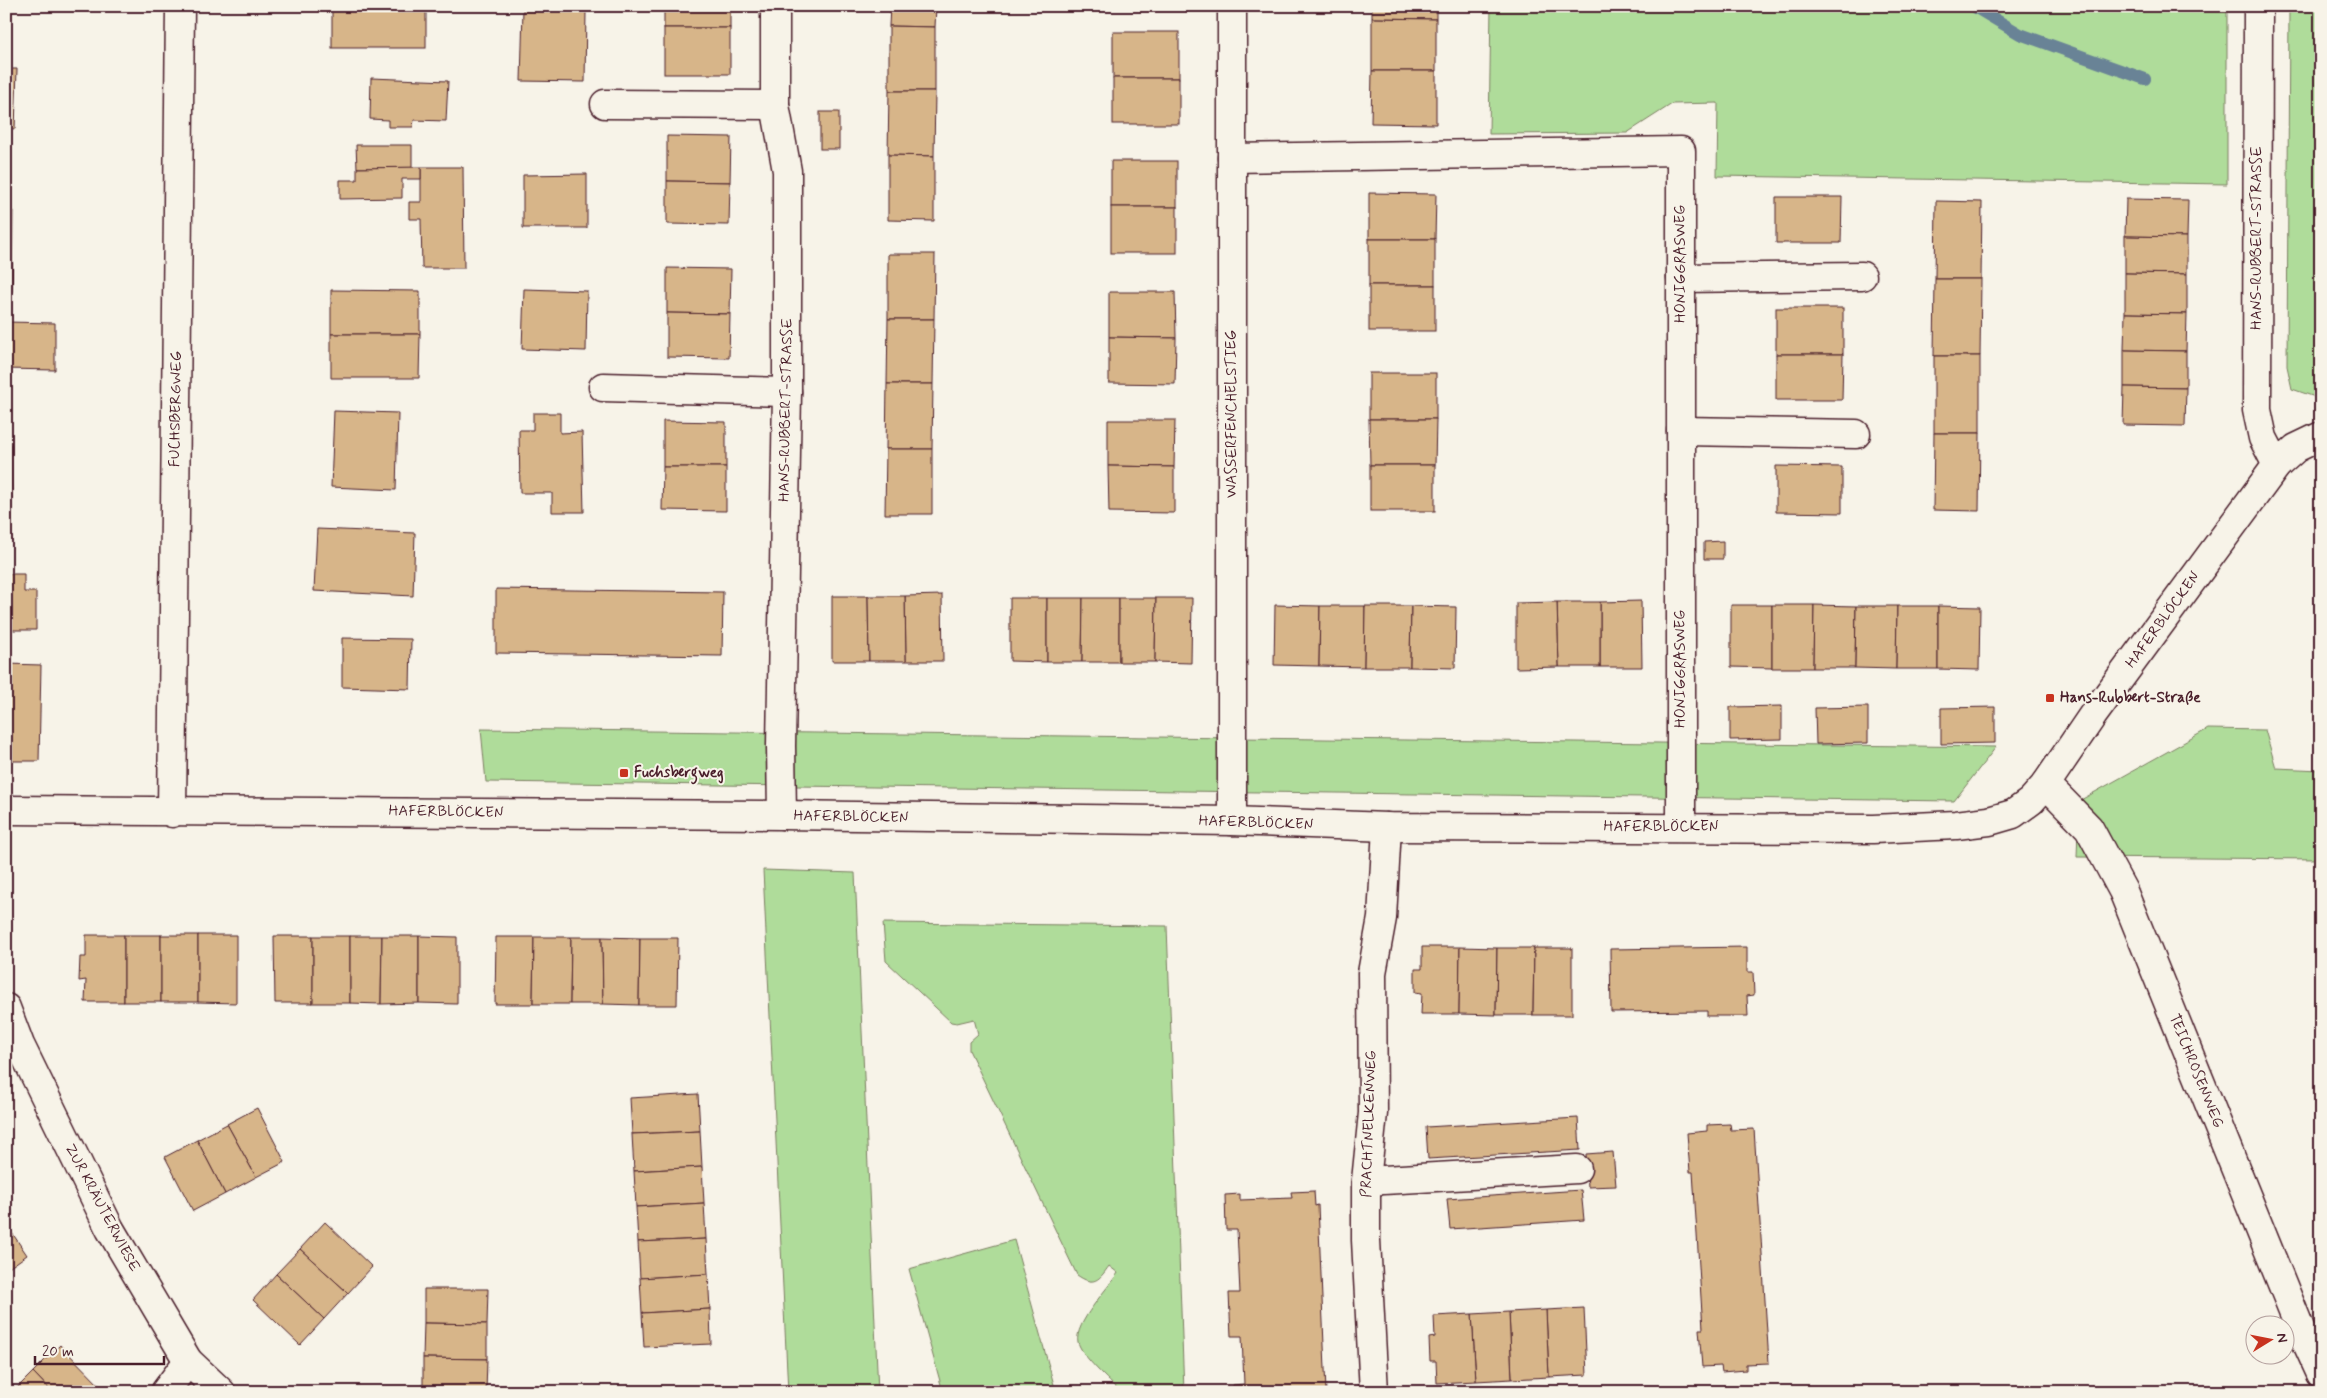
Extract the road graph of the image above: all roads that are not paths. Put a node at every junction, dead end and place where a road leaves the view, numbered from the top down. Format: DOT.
graph roads {
  1 [pos="180,6"];
  2 [pos="775,6"];
  3 [pos="1232,6"];
  4 [pos="2258,6"];
  5 [pos="605,104"];
  6 [pos="776,105"];
  7 [pos="1232,158"];
  8 [pos="1862,276"];
  9 [pos="1681,278"];
  10 [pos="602,387"];
  11 [pos="787,392"];
  12 [pos="1681,431"];
  13 [pos="1856,434"];
  14 [pos="2321,436"];
  15 [pos="2277,465"];
  16 [pos="2046,784"];
  17 [pos="6,810"];
  18 [pos="172,813"];
  19 [pos="782,816"];
  20 [pos="1232,821"];
  21 [pos="1387,826"];
  22 [pos="1682,826"];
  23 [pos="6,1008"];
  24 [pos="13,1048"];
  25 [pos="1577,1169"];
  26 [pos="1366,1181"];
  27 [pos="188,1361"];
  28 [pos="2321,1374"];
  29 [pos="165,1392"];
  30 [pos="221,1392"];
  31 [pos="1374,1392"];
  1 -- 18 [label="street, FUCHSBERGWEG"];
  2 -- 6 [label="street, HANS-RUBBERT-STRASSE"];
  3 -- 7 [label="street, WASSERFENCHELSTIEG"];
  4 -- 15 [label="street, HANS-RUBBERT-STRASSE"];
  5 -- 6 [label="street"];
  6 -- 11 [label="street, HANS-RUBBERT-STRASSE"];
  7 -- 9 [label="street, HONIGGRASWEG"];
  7 -- 20 [label="street, WASSERFENCHELSTIEG"];
  8 -- 9 [label="street"];
  9 -- 12 [label="street, HONIGGRASWEG"];
  10 -- 11 [label="street"];
  11 -- 19 [label="street, HANS-RUBBERT-STRASSE"];
  12 -- 13 [label="street"];
  12 -- 22 [label="street, HONIGGRASWEG"];
  14 -- 15 [label="street, HAFERBLÖCKEN"];
  15 -- 16 [label="street, HAFERBLÖCKEN"];
  16 -- 22 [label="street, HAFERBLÖCKEN"];
  16 -- 28 [label="street, TEICHROSENWEG"];
  17 -- 18 [label="street, HAFERBLÖCKEN"];
  18 -- 19 [label="street, HAFERBLÖCKEN"];
  19 -- 20 [label="street, HAFERBLÖCKEN"];
  20 -- 21 [label="street, HAFERBLÖCKEN"];
  21 -- 22 [label="street, HAFERBLÖCKEN"];
  21 -- 26 [label="street, PRACHTNELKENWEG"];
  23 -- 24 [label="street, ZUR KRÄUTERWIESE"];
  24 -- 27 [label="street, ZUR KRÄUTERWIESE"];
  25 -- 26 [label="street"];
  26 -- 31 [label="street, PRACHTNELKENWEG"];
  27 -- 29 [label="street"];
  27 -- 30 [label="street, ZUR KRÄUTERWIESE"];
}
